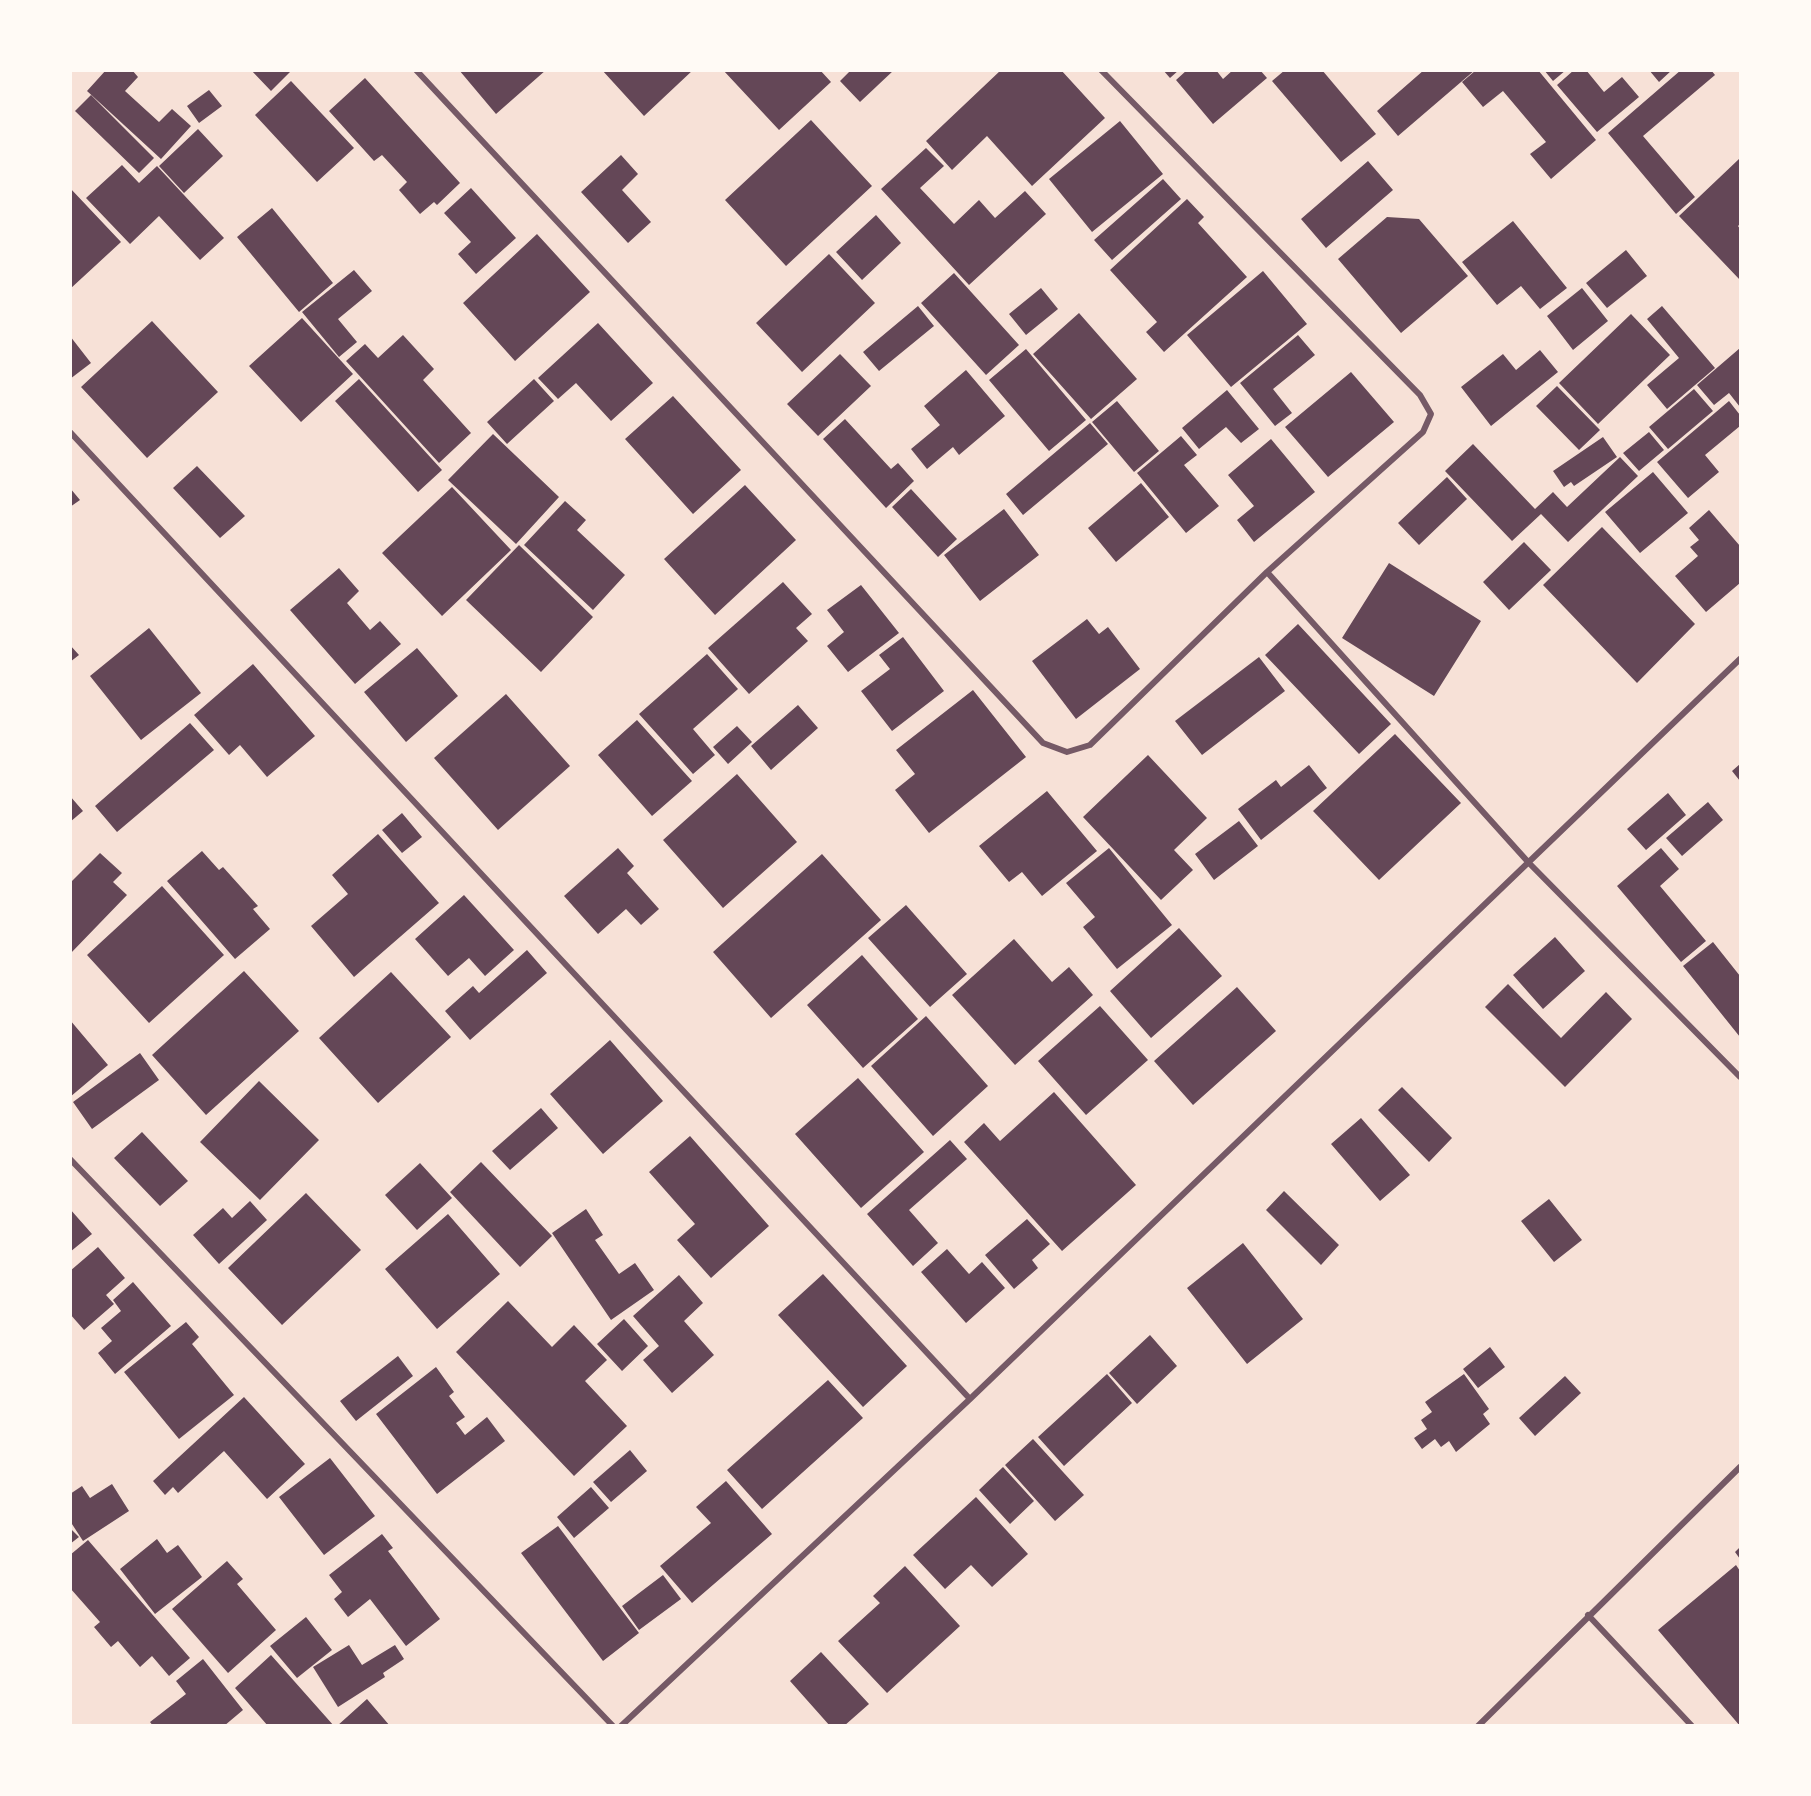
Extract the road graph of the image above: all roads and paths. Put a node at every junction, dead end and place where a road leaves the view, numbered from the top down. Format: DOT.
graph roads {
  1 [pos="416,70"];
  2 [pos="1101,70"];
  3 [pos="70,432"];
  4 [pos="1268,572"];
  5 [pos="1740,659"];
  6 [pos="1529,863"];
  7 [pos="1740,1077"];
  8 [pos="70,1159"];
  9 [pos="970,1399"];
  10 [pos="1740,1467"];
  11 [pos="1588,1615"];
  12 [pos="613,1725"];
  13 [pos="621,1725"];
  14 [pos="1478,1725"];
  15 [pos="1692,1725"];
  1 -- 4 [label="street"];
  2 -- 4 [label="street"];
  3 -- 9 [label="street"];
  4 -- 6 [label="street"];
  5 -- 6 [label="street"];
  6 -- 7 [label="street"];
  6 -- 9 [label="street"];
  8 -- 12 [label="street"];
  9 -- 13 [label="street"];
  10 -- 11 [label="street"];
  11 -- 14 [label="street"];
  11 -- 15 [label="street"];
}
